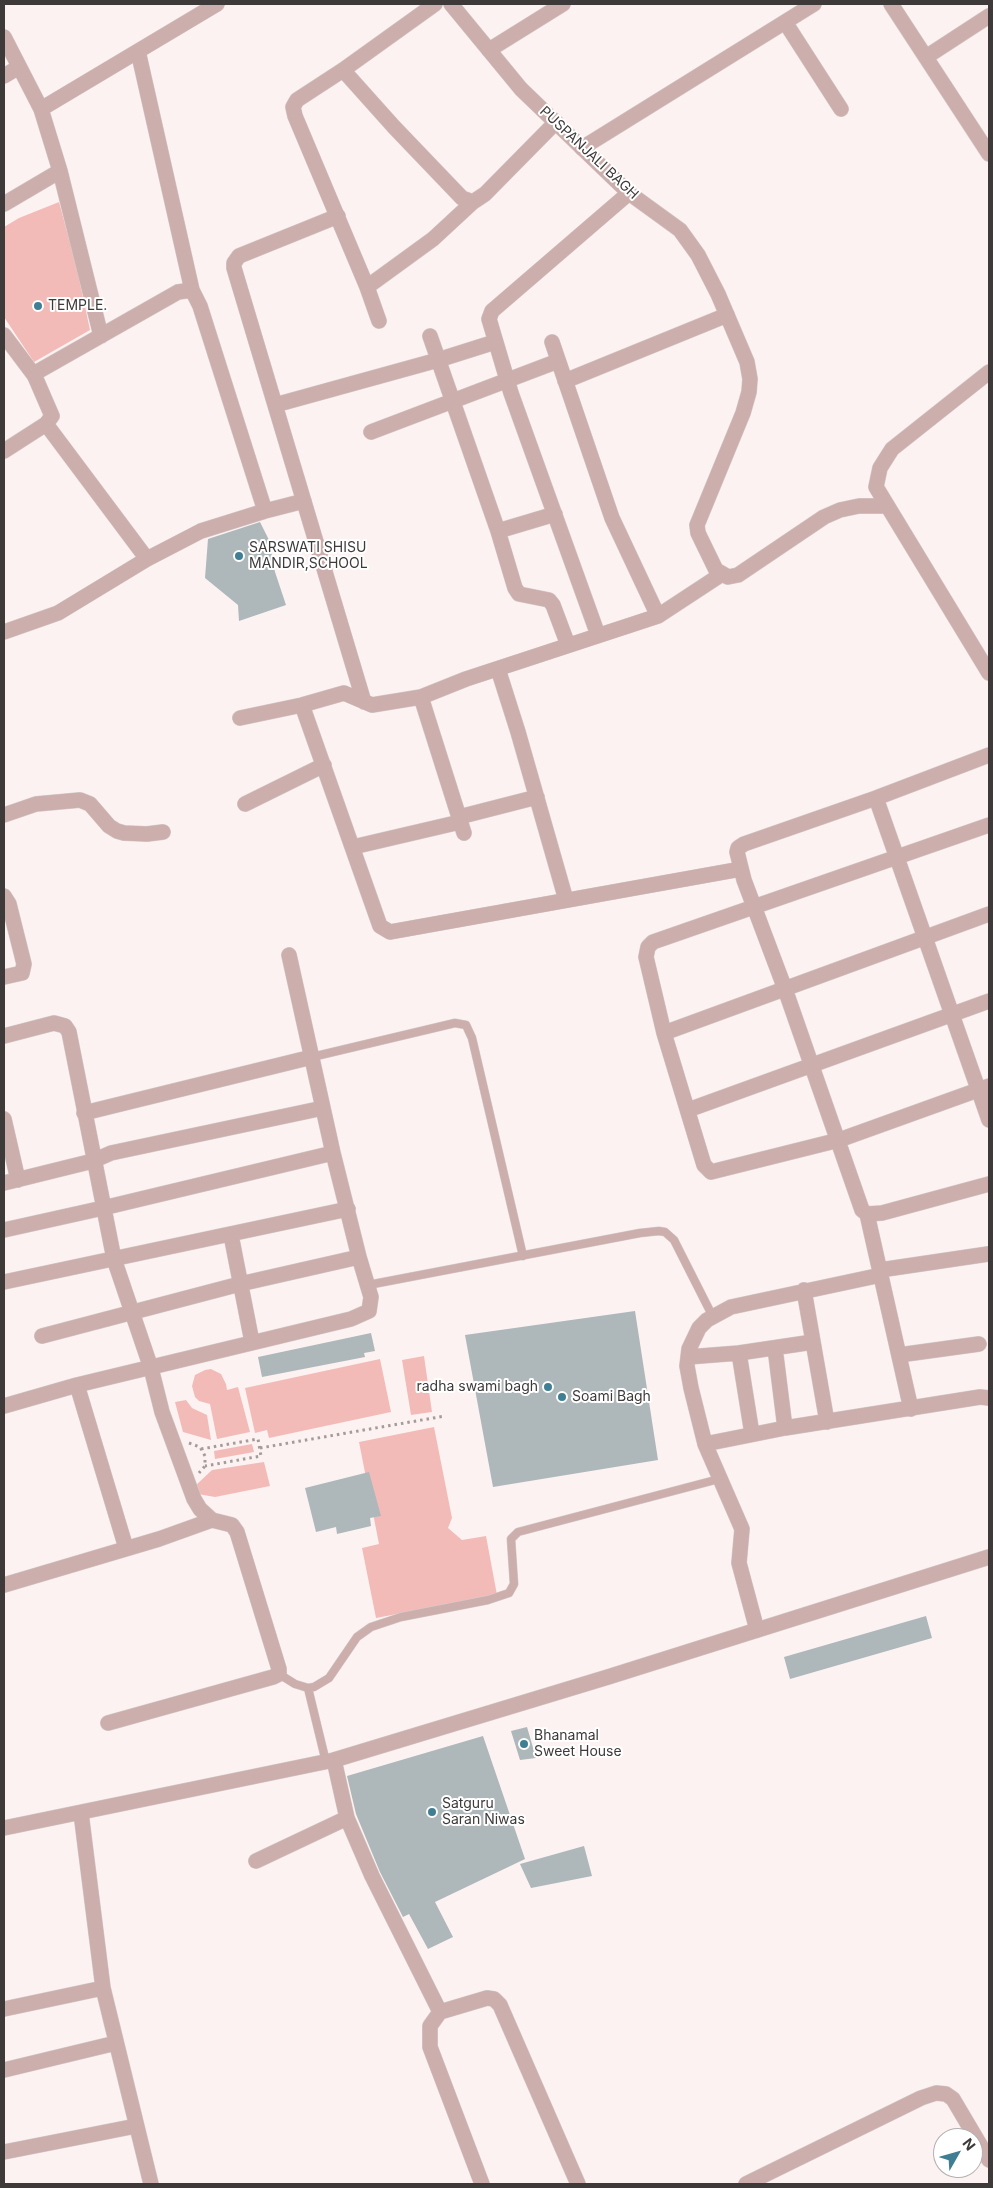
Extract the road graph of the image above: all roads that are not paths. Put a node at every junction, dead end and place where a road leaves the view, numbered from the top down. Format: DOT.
graph roads {
  1 [pos="217,4"];
  2 [pos="435,4"];
  3 [pos="451,4"];
  4 [pos="563,4"];
  5 [pos="814,4"];
  6 [pos="891,4"];
  7 [pos="989,16"];
  8 [pos="785,22"];
  9 [pos="4,37"];
  10 [pos="489,50"];
  11 [pos="138,51"];
  12 [pos="926,57"];
  13 [pos="19,67"];
  14 [pos="343,70"];
  15 [pos="4,76"];
  16 [pos="40,109"];
  17 [pos="841,109"];
  18 [pos="556,122"];
  19 [pos="582,148"];
  20 [pos="989,154"];
  21 [pos="60,171"];
  22 [pos="629,193"];
  23 [pos="473,202"];
  24 [pos="4,204"];
  25 [pos="338,216"];
  26 [pos="367,286"];
  27 [pos="192,290"];
  28 [pos="727,315"];
  29 [pos="379,321"];
  30 [pos="4,335"];
  31 [pos="101,336"];
  32 [pos="430,336"];
  33 [pos="495,342"];
  34 [pos="552,342"];
  35 [pos="438,360"];
  36 [pos="558,361"];
  37 [pos="989,372"];
  38 [pos="34,376"];
  39 [pos="507,380"];
  40 [pos="565,381"];
  41 [pos="454,402"];
  42 [pos="275,405"];
  43 [pos="46,424"];
  44 [pos="371,432"];
  45 [pos="4,451"];
  46 [pos="304,501"];
  47 [pos="887,506"];
  48 [pos="265,511"];
  49 [pos="555,514"];
  50 [pos="498,531"];
  51 [pos="147,560"];
  52 [pos="722,574"];
  53 [pos="658,616"];
  54 [pos="4,632"];
  55 [pos="598,635"];
  56 [pos="568,644"];
  57 [pos="498,669"];
  58 [pos="989,673"];
  59 [pos="421,697"];
  60 [pos="364,702"];
  61 [pos="302,705"];
  62 [pos="240,718"];
  63 [pos="989,755"];
  64 [pos="324,765"];
  65 [pos="537,797"];
  66 [pos="876,798"];
  67 [pos="245,804"];
  68 [pos="4,815"];
  69 [pos="461,824"];
  70 [pos="989,825"];
  71 [pos="163,832"];
  72 [pos="353,847"];
  73 [pos="897,857"];
  74 [pos="741,869"];
  75 [pos="4,896"];
  76 [pos="566,900"];
  77 [pos="755,908"];
  78 [pos="989,914"];
  79 [pos="926,937"];
  80 [pos="289,955"];
  81 [pos="4,977"];
  82 [pos="785,989"];
  83 [pos="989,1001"];
  84 [pos="953,1014"];
  85 [pos="664,1033"];
  86 [pos="4,1036"];
  87 [pos="312,1058"];
  88 [pos="810,1066"];
  89 [pos="984,1088"];
  90 [pos="323,1108"];
  91 [pos="688,1110"];
  92 [pos="84,1113"];
  93 [pos="4,1119"];
  94 [pos="989,1120"];
  95 [pos="839,1140"];
  96 [pos="333,1153"];
  97 [pos="93,1161"];
  98 [pos="11,1182"];
  99 [pos="989,1184"];
  100 [pos="104,1208"];
  101 [pos="348,1209"];
  102 [pos="867,1214"];
  103 [pos="4,1230"];
  104 [pos="231,1235"];
  105 [pos="988,1254"];
  106 [pos="523,1256"];
  107 [pos="359,1257"];
  108 [pos="114,1259"];
  109 [pos="880,1272"];
  110 [pos="4,1282"];
  111 [pos="240,1284"];
  112 [pos="368,1285"];
  113 [pos="804,1290"];
  114 [pos="132,1313"];
  115 [pos="713,1317"];
  116 [pos="42,1336"];
  117 [pos="252,1342"];
  118 [pos="813,1342"];
  119 [pos="979,1344"];
  120 [pos="775,1348"];
  121 [pos="739,1353"];
  122 [pos="899,1355"];
  123 [pos="688,1357"];
  124 [pos="151,1368"];
  125 [pos="77,1385"];
  126 [pos="989,1398"];
  127 [pos="4,1406"];
  128 [pos="911,1409"];
  129 [pos="827,1422"];
  130 [pos="785,1428"];
  131 [pos="752,1434"];
  132 [pos="705,1444"];
  133 [pos="719,1479"];
  134 [pos="212,1520"];
  135 [pos="126,1548"];
  136 [pos="989,1557"];
  137 [pos="4,1585"];
  138 [pos="757,1630"];
  139 [pos="278,1674"];
  140 [pos="308,1688"];
  141 [pos="108,1723"];
  142 [pos="330,1761"];
  143 [pos="82,1813"];
  144 [pos="347,1818"];
  145 [pos="4,1828"];
  146 [pos="256,1861"];
  147 [pos="103,1988"];
  148 [pos="4,2009"];
  149 [pos="440,2012"];
  150 [pos="116,2043"];
  151 [pos="4,2070"];
  152 [pos="136,2126"];
  153 [pos="4,2152"];
  154 [pos="989,2160"];
  155 [pos="150,2184"];
  156 [pos="482,2184"];
  157 [pos="578,2184"];
  158 [pos="746,2184"];
  1 -- 11 [label="street"];
  2 -- 14 [label="street"];
  3 -- 10 [label="street, PUSPANJALI BAGH"];
  4 -- 10 [label="street"];
  5 -- 8 [label="street"];
  6 -- 12 [label="street"];
  7 -- 12 [label="street"];
  8 -- 17 [label="street"];
  8 -- 19 [label="street"];
  9 -- 13 [label="street"];
  10 -- 18 [label="street, PUSPANJALI BAGH"];
  11 -- 16 [label="street"];
  11 -- 27 [label="street"];
  12 -- 20 [label="street"];
  13 -- 15 [label="street"];
  13 -- 16 [label="street"];
  14 -- 23 [label="street"];
  14 -- 25 [label="street"];
  16 -- 21 [label="street"];
  18 -- 19 [label="street, PUSPANJALI BAGH"];
  18 -- 23 [label="street"];
  19 -- 22 [label="street, PUSPANJALI BAGH"];
  21 -- 24 [label="street"];
  21 -- 31 [label="street"];
  22 -- 28 [label="street, PUSPANJALI BAGH"];
  22 -- 33 [label="street"];
  23 -- 26 [label="street"];
  25 -- 26 [label="street"];
  25 -- 42 [label="street"];
  26 -- 29 [label="street"];
  27 -- 31 [label="street"];
  27 -- 48 [label="street"];
  28 -- 40 [label="street"];
  28 -- 52 [label="street, PUSPANJALI BAGH"];
  30 -- 38 [label="street"];
  31 -- 38 [label="street"];
  32 -- 35 [label="street"];
  33 -- 35 [label="street"];
  33 -- 39 [label="street"];
  34 -- 36 [label="street"];
  35 -- 41 [label="street"];
  35 -- 42 [label="street"];
  36 -- 39 [label="street"];
  36 -- 40 [label="street"];
  37 -- 47 [label="street"];
  38 -- 43 [label="street"];
  39 -- 41 [label="street"];
  39 -- 49 [label="street"];
  40 -- 53 [label="street"];
  41 -- 44 [label="street"];
  41 -- 50 [label="street"];
  42 -- 46 [label="street"];
  43 -- 45 [label="street"];
  43 -- 51 [label="street"];
  46 -- 48 [label="street"];
  46 -- 60 [label="street"];
  47 -- 52 [label="street"];
  47 -- 58 [label="street"];
  48 -- 51 [label="street"];
  49 -- 50 [label="street"];
  49 -- 55 [label="street"];
  50 -- 56 [label="street"];
  51 -- 54 [label="street"];
  52 -- 53 [label="street"];
  53 -- 55 [label="street"];
  55 -- 56 [label="street"];
  56 -- 57 [label="street"];
  57 -- 59 [label="street"];
  57 -- 65 [label="street"];
  59 -- 60 [label="street"];
  59 -- 69 [label="street"];
  60 -- 61 [label="street"];
  61 -- 62 [label="street"];
  61 -- 64 [label="street"];
  63 -- 66 [label="street"];
  64 -- 67 [label="street"];
  64 -- 72 [label="street"];
  65 -- 69 [label="street"];
  65 -- 76 [label="street"];
  66 -- 73 [label="street"];
  66 -- 74 [label="street"];
  68 -- 71 [label="street"];
  69 -- 72 [label="street"];
  70 -- 73 [label="street"];
  72 -- 76 [label="street"];
  73 -- 77 [label="street"];
  73 -- 79 [label="street"];
  74 -- 76 [label="street"];
  74 -- 77 [label="street"];
  75 -- 81 [label="street"];
  77 -- 82 [label="street"];
  77 -- 85 [label="street"];
  78 -- 79 [label="street"];
  79 -- 82 [label="street"];
  79 -- 84 [label="street"];
  80 -- 87 [label="street"];
  82 -- 85 [label="street"];
  82 -- 88 [label="street"];
  83 -- 84 [label="street"];
  84 -- 88 [label="street"];
  84 -- 89 [label="street"];
  85 -- 91 [label="street"];
  86 -- 92 [label="street"];
  87 -- 90 [label="street"];
  87 -- 92 [label="street"];
  87 -- 106 [label="lane"];
  88 -- 91 [label="street"];
  88 -- 95 [label="street"];
  89 -- 94 [label="street"];
  89 -- 95 [label="street"];
  90 -- 96 [label="street"];
  90 -- 97 [label="street"];
  91 -- 95 [label="street"];
  92 -- 97 [label="street"];
  93 -- 98 [label="street"];
  95 -- 102 [label="street"];
  96 -- 100 [label="street"];
  96 -- 101 [label="street"];
  97 -- 98 [label="street"];
  97 -- 100 [label="street"];
  99 -- 102 [label="street"];
  100 -- 103 [label="street"];
  100 -- 108 [label="street"];
  101 -- 104 [label="street"];
  101 -- 107 [label="street"];
  102 -- 109 [label="street"];
  104 -- 108 [label="street"];
  104 -- 111 [label="street"];
  105 -- 109 [label="street"];
  106 -- 112 [label="lane"];
  106 -- 115 [label="lane"];
  107 -- 111 [label="street"];
  107 -- 112 [label="street"];
  108 -- 110 [label="street"];
  108 -- 114 [label="street"];
  109 -- 113 [label="street"];
  109 -- 122 [label="street"];
  111 -- 114 [label="street"];
  111 -- 117 [label="street"];
  112 -- 117 [label="street"];
  113 -- 115 [label="street"];
  113 -- 118 [label="street"];
  114 -- 116 [label="street"];
  114 -- 124 [label="street"];
  115 -- 123 [label="street"];
  117 -- 124 [label="street"];
  118 -- 120 [label="street"];
  118 -- 129 [label="street"];
  119 -- 122 [label="street"];
  120 -- 121 [label="street"];
  120 -- 130 [label="street"];
  121 -- 123 [label="street"];
  121 -- 131 [label="street"];
  122 -- 128 [label="street"];
  123 -- 132 [label="street"];
  124 -- 125 [label="street"];
  124 -- 134 [label="street"];
  125 -- 127 [label="street"];
  125 -- 135 [label="street"];
  126 -- 128 [label="street"];
  128 -- 129 [label="street"];
  129 -- 130 [label="street"];
  130 -- 131 [label="street"];
  131 -- 132 [label="street"];
  132 -- 133 [label="street"];
  133 -- 138 [label="street"];
  133 -- 140 [label="lane"];
  134 -- 135 [label="street"];
  134 -- 139 [label="street"];
  135 -- 137 [label="street"];
  136 -- 138 [label="street"];
  138 -- 142 [label="street"];
  139 -- 140 [label="lane"];
  139 -- 141 [label="street"];
  140 -- 142 [label="lane"];
  142 -- 143 [label="street"];
  142 -- 144 [label="street"];
  143 -- 145 [label="street"];
  143 -- 147 [label="street"];
  144 -- 146 [label="street"];
  144 -- 149 [label="street"];
  147 -- 148 [label="street"];
  147 -- 150 [label="street"];
  149 -- 156 [label="street"];
  149 -- 157 [label="street"];
  150 -- 151 [label="street"];
  150 -- 152 [label="street"];
  152 -- 153 [label="street"];
  152 -- 155 [label="street"];
  154 -- 158 [label="street"];
}
